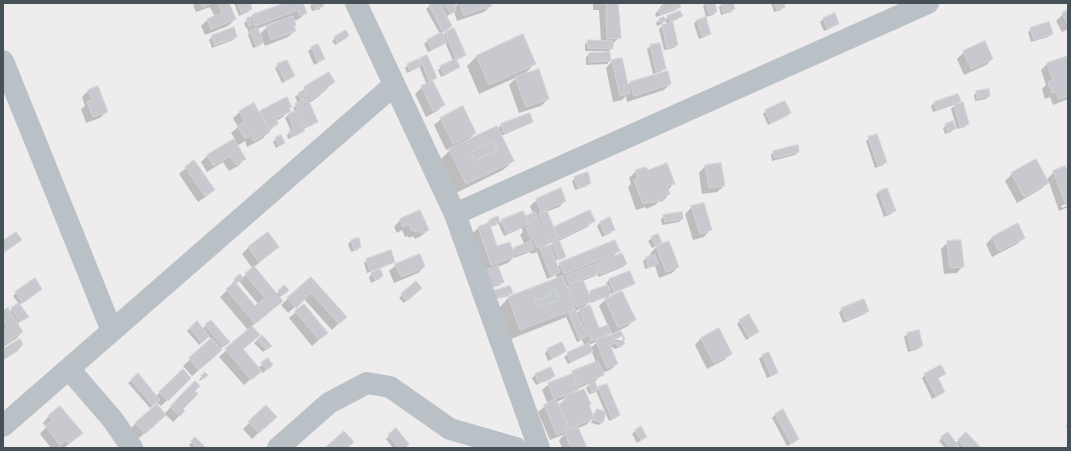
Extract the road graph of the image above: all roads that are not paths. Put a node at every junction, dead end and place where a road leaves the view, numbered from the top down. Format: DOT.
graph roads {
  1 [pos="356,3"];
  2 [pos="928,3"];
  3 [pos="3,61"];
  4 [pos="394,84"];
  5 [pos="455,214"];
  6 [pos="112,331"];
  7 [pos="69,369"];
  8 [pos="3,426"];
  9 [pos="132,448"];
  10 [pos="278,448"];
  11 [pos="516,448"];
  12 [pos="539,448"];
  1 -- 4 [label="street"];
  2 -- 5 [label="street"];
  3 -- 6 [label="street"];
  4 -- 5 [label="street"];
  4 -- 6 [label="street"];
  5 -- 12 [label="street"];
  6 -- 7 [label="street"];
  7 -- 8 [label="street"];
  7 -- 9 [label="street"];
  10 -- 11 [label="street"];
}
